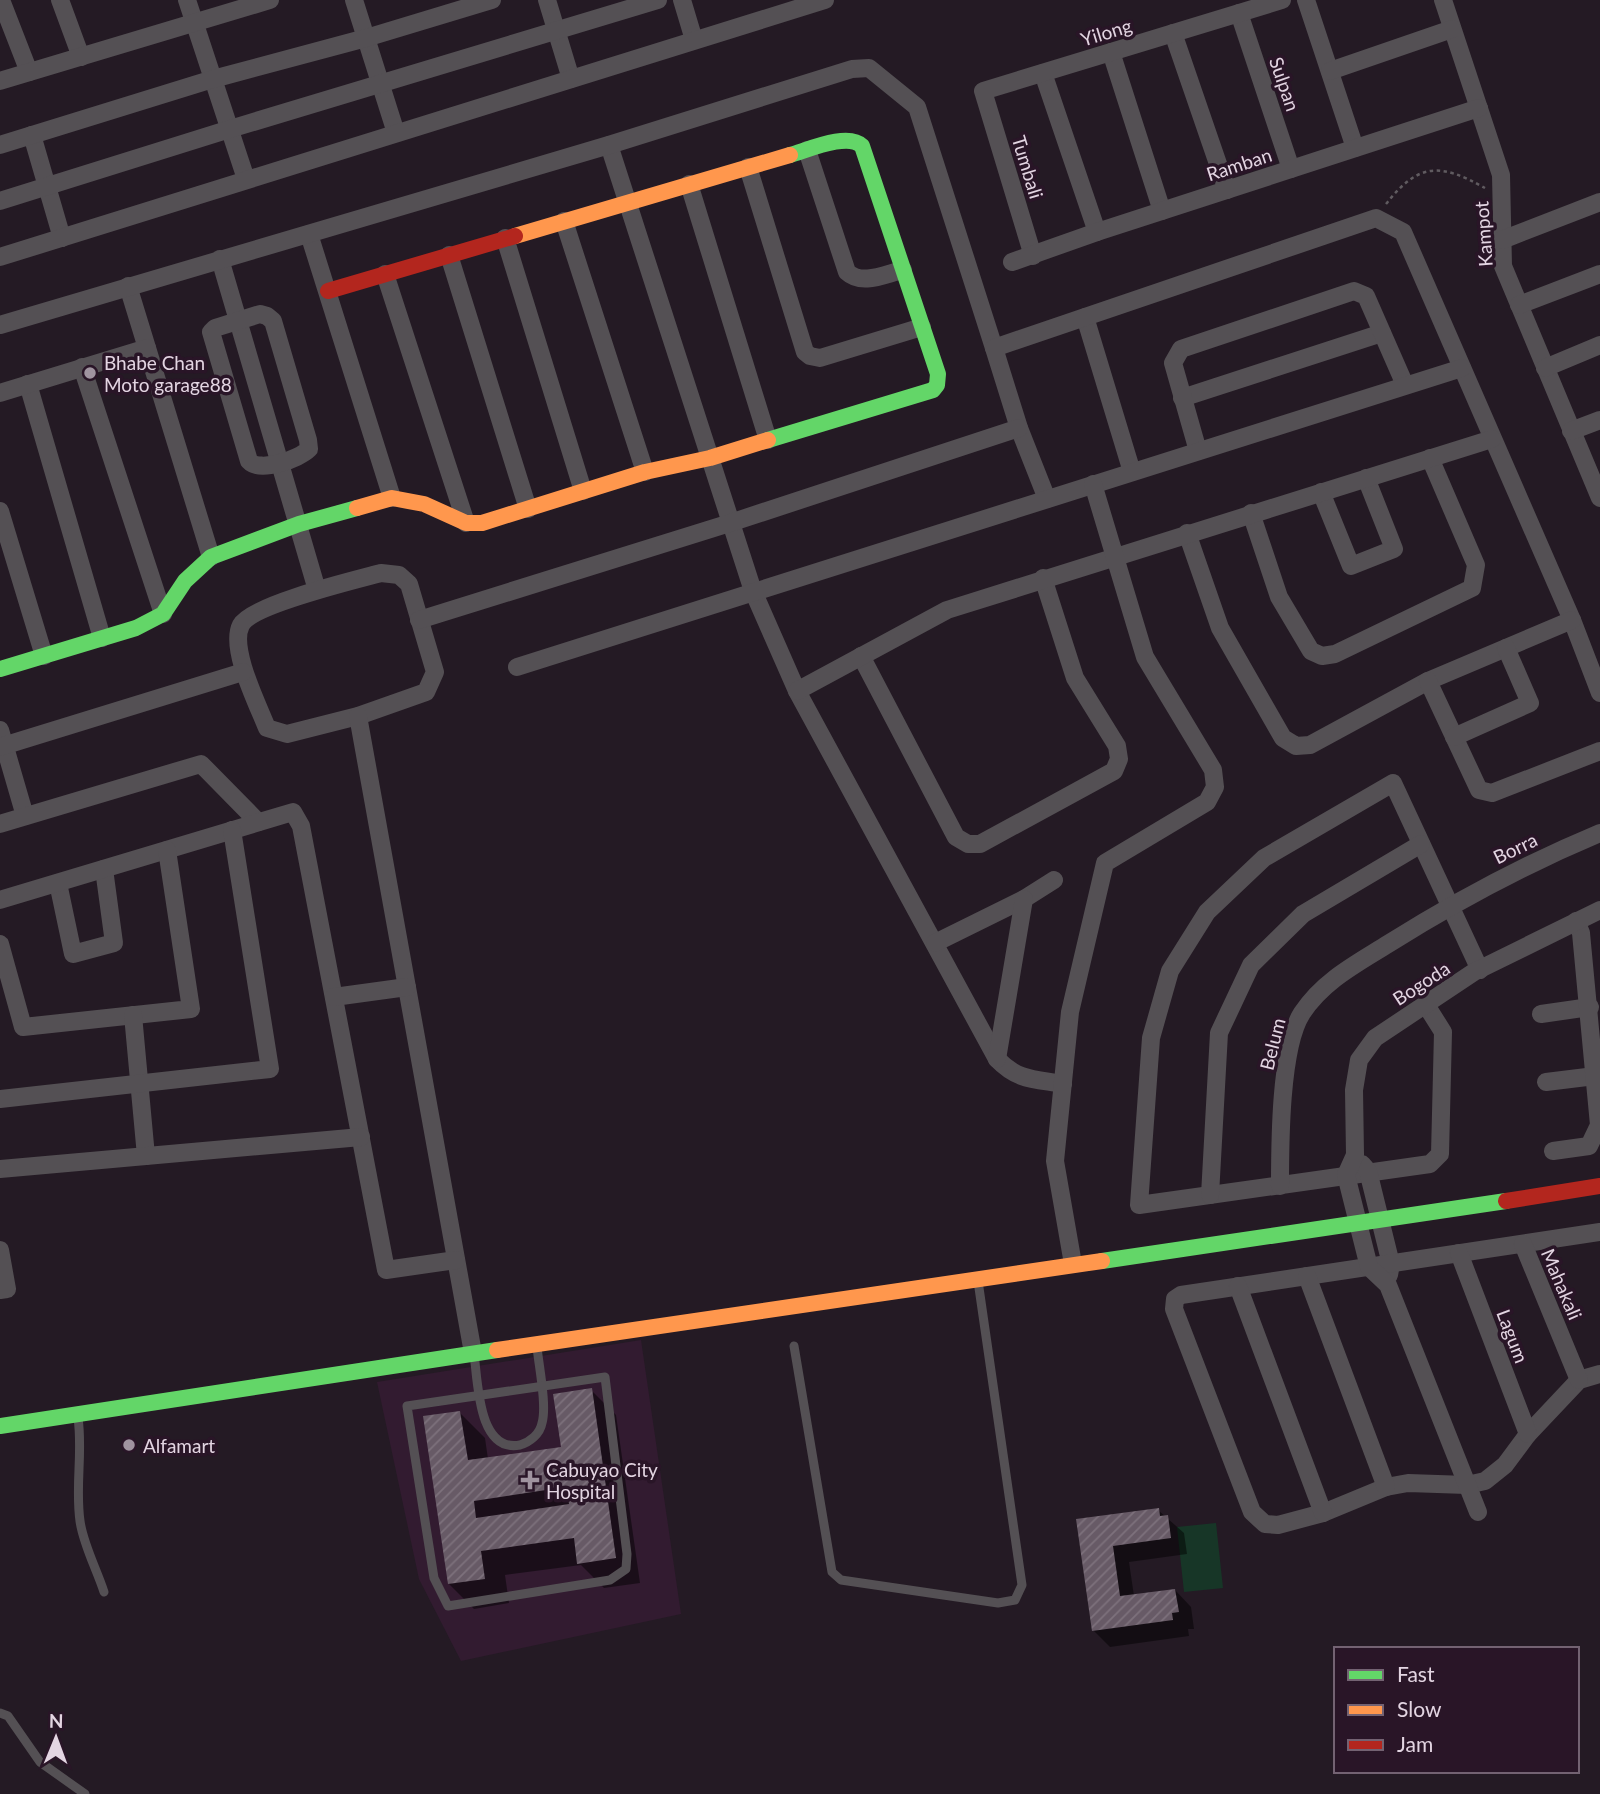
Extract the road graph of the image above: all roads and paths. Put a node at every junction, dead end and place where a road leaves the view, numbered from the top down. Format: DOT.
graph roads {
  1 [pos="1,0"];
  2 [pos="60,0"];
  3 [pos="187,0"];
  4 [pos="270,0"];
  5 [pos="354,0"];
  6 [pos="492,0"];
  7 [pos="547,0"];
  8 [pos="658,0"];
  9 [pos="682,0"];
  10 [pos="825,0"];
  11 [pos="1282,0"];
  12 [pos="1306,0"];
  13 [pos="1443,0"];
  14 [pos="1239,13"];
  15 [pos="194,23"];
  16 [pos="1452,29"];
  17 [pos="556,30"];
  18 [pos="1173,33"];
  19 [pos="366,38"];
  20 [pos="694,40"];
  21 [pos="1111,52"];
  22 [pos="81,57"];
  23 [pos="1330,71"];
  24 [pos="29,72"];
  25 [pos="1043,73"];
  26 [pos="213,79"];
  27 [pos="571,79"];
  28 [pos="0,81"];
  29 [pos="380,83"];
  30 [pos="983,92"];
  31 [pos="1479,108"];
  32 [pos="229,129"];
  33 [pos="396,133"];
  34 [pos="32,135"];
  35 [pos="0,145"];
  36 [pos="609,145"];
  37 [pos="1355,148"];
  38 [pos="807,150"];
  39 [pos="748,167"];
  40 [pos="1291,169"];
  41 [pos="246,179"];
  42 [pos="689,184"];
  43 [pos="47,186"];
  44 [pos="1227,190"];
  45 [pos="1501,196"];
  46 [pos="0,201"];
  47 [pos="627,202"];
  48 [pos="1600,202"];
  49 [pos="1162,211"];
  50 [pos="1376,218"];
  51 [pos="564,220"];
  52 [pos="1097,232"];
  53 [pos="309,234"];
  54 [pos="62,238"];
  55 [pos="505,238"];
  56 [pos="1502,240"];
  57 [pos="449,255"];
  58 [pos="1033,256"];
  59 [pos="0,257"];
  60 [pos="220,259"];
  61 [pos="1012,262"];
  62 [pos="903,270"];
  63 [pos="385,274"];
  64 [pos="1600,274"];
  65 [pos="128,286"];
  66 [pos="328,291"];
  67 [pos="1519,305"];
  68 [pos="1084,317"];
  69 [pos="237,321"];
  70 [pos="0,325"];
  71 [pos="922,327"];
  72 [pos="1382,333"];
  73 [pos="1600,345"];
  74 [pos="147,348"];
  75 [pos="994,348"];
  76 [pos="82,368"];
  77 [pos="1462,368"];
  78 [pos="1545,368"];
  79 [pos="28,384"];
  80 [pos="1405,385"];
  81 [pos="0,393"];
  82 [pos="1182,398"];
  83 [pos="1600,419"];
  84 [pos="1019,428"];
  85 [pos="1571,431"];
  86 [pos="1492,439"];
  87 [pos="768,440"];
  88 [pos="1198,451"];
  89 [pos="710,458"];
  90 [pos="1430,458"];
  91 [pos="279,462"];
  92 [pos="645,472"];
  93 [pos="1132,472"];
  94 [pos="1366,478"];
  95 [pos="1093,484"];
  96 [pos="583,491"];
  97 [pos="1321,492"];
  98 [pos="1599,495"];
  99 [pos="392,498"];
  100 [pos="1047,499"];
  101 [pos="528,509"];
  102 [pos="0,511"];
  103 [pos="1251,513"];
  104 [pos="466,523"];
  105 [pos="730,523"];
  106 [pos="299,524"];
  107 [pos="1186,534"];
  108 [pos="1113,556"];
  109 [pos="211,557"];
  110 [pos="1043,578"];
  111 [pos="317,590"];
  112 [pos="753,591"];
  113 [pos="163,614"];
  114 [pos="419,620"];
  115 [pos="1572,620"];
  116 [pos="102,638"];
  117 [pos="1506,648"];
  118 [pos="44,656"];
  119 [pos="861,656"];
  120 [pos="517,667"];
  121 [pos="0,669"];
  122 [pos="1595,669"];
  123 [pos="243,672"];
  124 [pos="1428,681"];
  125 [pos="797,691"];
  126 [pos="1600,693"];
  127 [pos="358,716"];
  128 [pos="1454,737"];
  129 [pos="2,741"];
  130 [pos="1600,751"];
  131 [pos="25,816"];
  132 [pos="258,822"];
  133 [pos="0,824"];
  134 [pos="232,830"];
  135 [pos="1600,833"];
  136 [pos="1421,844"];
  137 [pos="167,850"];
  138 [pos="104,869"];
  139 [pos="1054,880"];
  140 [pos="58,883"];
  141 [pos="1024,899"];
  142 [pos="0,900"];
  143 [pos="1450,905"];
  144 [pos="1600,910"];
  145 [pos="1576,921"];
  146 [pos="935,943"];
  147 [pos="0,944"];
  148 [pos="1480,970"];
  149 [pos="407,987"];
  150 [pos="334,997"];
  151 [pos="1426,1005"];
  152 [pos="1590,1007"];
  153 [pos="1542,1014"];
  154 [pos="133,1015"];
  155 [pos="997,1059"];
  156 [pos="1595,1076"];
  157 [pos="1546,1082"];
  158 [pos="139,1083"];
  159 [pos="1063,1084"];
  160 [pos="0,1099"];
  161 [pos="361,1137"];
  162 [pos="1553,1150"];
  163 [pos="1355,1155"];
  164 [pos="146,1156"];
  165 [pos="0,1169"];
  166 [pos="1367,1171"];
  167 [pos="1346,1175"];
  168 [pos="1280,1186"];
  169 [pos="1600,1186"];
  170 [pos="1210,1195"];
  171 [pos="1380,1221"];
  172 [pos="1357,1224"];
  173 [pos="1598,1237"];
  174 [pos="1523,1244"];
  175 [pos="0,1250"];
  176 [pos="1459,1253"];
  177 [pos="456,1260"];
  178 [pos="1073,1264"];
  179 [pos="1391,1264"];
  180 [pos="1369,1267"];
  181 [pos="1307,1276"];
  182 [pos="978,1279"];
  183 [pos="1388,1285"];
  184 [pos="1238,1286"];
  185 [pos="0,1290"];
  186 [pos="537,1344"];
  187 [pos="794,1346"];
  188 [pos="473,1353"];
  189 [pos="1600,1374"];
  190 [pos="1579,1380"];
  191 [pos="541,1387"];
  192 [pos="480,1395"];
  193 [pos="77,1412"];
  194 [pos="0,1426"];
  195 [pos="1528,1434"];
  196 [pos="1467,1486"];
  197 [pos="1387,1487"];
  198 [pos="1478,1512"];
  199 [pos="1323,1513"];
  200 [pos="104,1592"];
  201 [pos="0,1713"];
  202 [pos="85,1794"];
  1 -- 24 [label="street"];
  2 -- 22 [label="street"];
  3 -- 15 [label="street"];
  4 -- 15 [label="street"];
  5 -- 19 [label="street"];
  6 -- 19 [label="street"];
  7 -- 17 [label="street"];
  8 -- 17 [label="street"];
  9 -- 20 [label="street"];
  10 -- 20 [label="street"];
  11 -- 14 [label="street, Yilong"];
  12 -- 23 [label="street"];
  13 -- 16 [label="street, Kampot"];
  14 -- 18 [label="street, Yilong"];
  14 -- 40 [label="street, Sulpan"];
  15 -- 22 [label="street"];
  15 -- 26 [label="street"];
  16 -- 23 [label="street"];
  16 -- 31 [label="street, Kampot"];
  17 -- 27 [label="street"];
  17 -- 29 [label="street"];
  18 -- 21 [label="street, Yilong"];
  18 -- 44 [label="street"];
  19 -- 26 [label="street"];
  19 -- 29 [label="street"];
  20 -- 27 [label="street"];
  21 -- 25 [label="street, Yilong"];
  21 -- 49 [label="street"];
  22 -- 24 [label="street"];
  23 -- 37 [label="street"];
  24 -- 28 [label="street"];
  25 -- 30 [label="street, Yilong"];
  25 -- 52 [label="street"];
  26 -- 32 [label="street"];
  26 -- 34 [label="street"];
  27 -- 33 [label="street"];
  29 -- 32 [label="street"];
  29 -- 33 [label="street"];
  30 -- 58 [label="street, Tumbali"];
  31 -- 37 [label="street, Ramban"];
  31 -- 45 [label="street, Kampot"];
  32 -- 41 [label="street"];
  32 -- 43 [label="street"];
  33 -- 41 [label="street"];
  34 -- 35 [label="street"];
  34 -- 43 [label="street"];
  36 -- 47 [label="street"];
  36 -- 53 [label="street"];
  36 -- 75 [label="street"];
  37 -- 40 [label="street, Ramban"];
  38 -- 39 [label="street"];
  38 -- 62 [label="street"];
  38 -- 62 [label="street"];
  39 -- 42 [label="street"];
  39 -- 71 [label="street"];
  40 -- 44 [label="street, Ramban"];
  41 -- 54 [label="street"];
  42 -- 47 [label="street"];
  42 -- 87 [label="street"];
  43 -- 46 [label="street"];
  43 -- 54 [label="street"];
  44 -- 49 [label="street, Ramban"];
  45 -- 50 [label="path"];
  45 -- 56 [label="street, Kampot"];
  47 -- 51 [label="street"];
  47 -- 89 [label="street"];
  48 -- 56 [label="street"];
  49 -- 52 [label="street, Ramban"];
  50 -- 68 [label="street"];
  50 -- 77 [label="street"];
  51 -- 55 [label="street"];
  51 -- 92 [label="street"];
  52 -- 58 [label="street, Ramban"];
  53 -- 60 [label="street"];
  53 -- 66 [label="street"];
  54 -- 59 [label="street"];
  55 -- 57 [label="street"];
  55 -- 96 [label="street"];
  56 -- 67 [label="street, Kampot"];
  57 -- 63 [label="street"];
  57 -- 101 [label="street"];
  58 -- 61 [label="street, Ramban"];
  60 -- 65 [label="street"];
  60 -- 69 [label="street"];
  62 -- 71 [label="street"];
  63 -- 66 [label="street"];
  63 -- 104 [label="street"];
  64 -- 67 [label="street"];
  65 -- 70 [label="street"];
  65 -- 74 [label="street"];
  66 -- 99 [label="street"];
  67 -- 78 [label="street, Kampot"];
  68 -- 75 [label="street"];
  68 -- 93 [label="street"];
  69 -- 91 [label="street"];
  69 -- 91 [label="street"];
  69 -- 91 [label="street"];
  71 -- 87 [label="street"];
  72 -- 80 [label="street"];
  72 -- 82 [label="street"];
  72 -- 82 [label="street"];
  73 -- 78 [label="street"];
  74 -- 76 [label="street"];
  74 -- 109 [label="street"];
  75 -- 84 [label="street"];
  76 -- 79 [label="street"];
  76 -- 113 [label="street"];
  77 -- 80 [label="street"];
  77 -- 86 [label="street"];
  78 -- 85 [label="street, Kampot"];
  79 -- 81 [label="street"];
  79 -- 116 [label="street"];
  80 -- 88 [label="street"];
  82 -- 88 [label="street"];
  83 -- 85 [label="street"];
  84 -- 100 [label="street"];
  84 -- 105 [label="street"];
  85 -- 98 [label="street, Kampot"];
  86 -- 90 [label="street"];
  86 -- 115 [label="street"];
  87 -- 89 [label="street"];
  88 -- 93 [label="street"];
  89 -- 92 [label="street"];
  89 -- 105 [label="street"];
  90 -- 94 [label="street"];
  90 -- 103 [label="street"];
  91 -- 106 [label="street"];
  92 -- 96 [label="street"];
  93 -- 95 [label="street"];
  94 -- 97 [label="street"];
  94 -- 97 [label="street"];
  95 -- 100 [label="street"];
  95 -- 108 [label="street"];
  96 -- 101 [label="street"];
  97 -- 103 [label="street"];
  99 -- 104 [label="street"];
  99 -- 106 [label="street"];
  100 -- 112 [label="street"];
  101 -- 104 [label="street"];
  102 -- 118 [label="street"];
  103 -- 107 [label="street"];
  105 -- 112 [label="street"];
  105 -- 114 [label="street"];
  106 -- 109 [label="street"];
  106 -- 111 [label="street"];
  107 -- 108 [label="street"];
  107 -- 124 [label="street"];
  108 -- 110 [label="street"];
  108 -- 159 [label="street"];
  109 -- 113 [label="street"];
  110 -- 119 [label="street"];
  110 -- 119 [label="street"];
  111 -- 114 [label="street"];
  111 -- 123 [label="street"];
  112 -- 120 [label="street"];
  112 -- 125 [label="street"];
  113 -- 116 [label="street"];
  114 -- 127 [label="street"];
  115 -- 117 [label="street"];
  115 -- 122 [label="street"];
  116 -- 118 [label="street"];
  117 -- 124 [label="street"];
  117 -- 128 [label="street"];
  118 -- 121 [label="street"];
  119 -- 125 [label="street"];
  122 -- 126 [label="street"];
  123 -- 127 [label="street"];
  123 -- 129 [label="street"];
  124 -- 128 [label="street"];
  125 -- 146 [label="street"];
  127 -- 149 [label="street"];
  128 -- 130 [label="street"];
  129 -- 131 [label="street"];
  131 -- 132 [label="street"];
  131 -- 133 [label="street"];
  132 -- 134 [label="street"];
  132 -- 150 [label="street"];
  134 -- 137 [label="street"];
  134 -- 158 [label="street"];
  135 -- 143 [label="street, Borra"];
  136 -- 143 [label="street"];
  136 -- 170 [label="street"];
  136 -- 170 [label="street"];
  137 -- 138 [label="street"];
  137 -- 154 [label="street"];
  138 -- 140 [label="street"];
  138 -- 140 [label="street"];
  139 -- 141 [label="street"];
  140 -- 142 [label="street"];
  141 -- 146 [label="street"];
  141 -- 155 [label="street"];
  143 -- 148 [label="street"];
  143 -- 168 [label="street, Belum"];
  144 -- 145 [label="street, Bogoda"];
  145 -- 148 [label="street, Bogoda"];
  145 -- 152 [label="street"];
  146 -- 155 [label="street"];
  147 -- 154 [label="street"];
  148 -- 151 [label="street, Bogoda"];
  149 -- 150 [label="street"];
  149 -- 177 [label="street"];
  150 -- 161 [label="street"];
  151 -- 163 [label="street, Bogoda"];
  151 -- 166 [label="street"];
  152 -- 153 [label="street"];
  152 -- 156 [label="street"];
  154 -- 158 [label="street"];
  155 -- 159 [label="street"];
  156 -- 157 [label="street"];
  156 -- 162 [label="street"];
  158 -- 160 [label="street"];
  158 -- 164 [label="street"];
  159 -- 178 [label="street"];
  161 -- 164 [label="street"];
  161 -- 177 [label="street"];
  163 -- 166 [label="street"];
  163 -- 167 [label="street, Bogoda"];
  164 -- 165 [label="street"];
  166 -- 167 [label="street"];
  166 -- 171 [label="street"];
  167 -- 168 [label="street"];
  167 -- 172 [label="street"];
  168 -- 170 [label="street"];
  169 -- 171 [label="street"];
  171 -- 172 [label="street"];
  171 -- 179 [label="street"];
  172 -- 178 [label="street"];
  172 -- 180 [label="street"];
  173 -- 174 [label="street"];
  174 -- 176 [label="street"];
  174 -- 190 [label="street, Mahakali"];
  175 -- 185 [label="street"];
  176 -- 179 [label="street"];
  176 -- 195 [label="street, Lagum"];
  177 -- 188 [label="street"];
  178 -- 182 [label="street"];
  179 -- 180 [label="street"];
  179 -- 183 [label="street"];
  180 -- 181 [label="street"];
  180 -- 183 [label="street"];
  181 -- 184 [label="street"];
  181 -- 197 [label="street"];
  182 -- 186 [label="street"];
  182 -- 187 [label="lane"];
  183 -- 196 [label="street"];
  184 -- 199 [label="street"];
  184 -- 199 [label="street"];
  186 -- 188 [label="street"];
  186 -- 191 [label="lane"];
  188 -- 192 [label="lane"];
  188 -- 193 [label="street"];
  189 -- 190 [label="street"];
  190 -- 195 [label="street"];
  191 -- 192 [label="lane"];
  191 -- 192 [label="lane"];
  191 -- 192 [label="lane"];
  193 -- 194 [label="street"];
  193 -- 200 [label="lane"];
  195 -- 196 [label="street"];
  196 -- 197 [label="street"];
  196 -- 198 [label="street"];
  197 -- 199 [label="street"];
  201 -- 202 [label="lane"];
}
